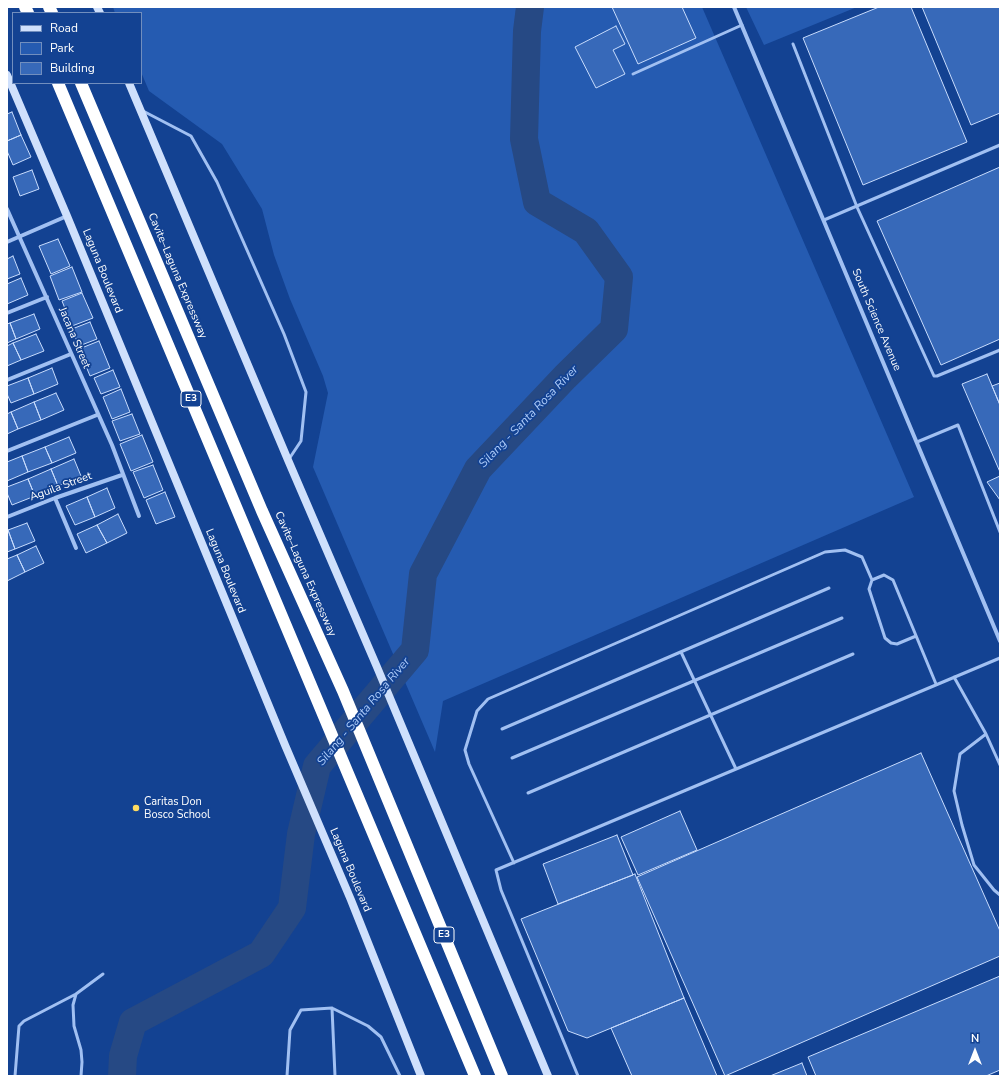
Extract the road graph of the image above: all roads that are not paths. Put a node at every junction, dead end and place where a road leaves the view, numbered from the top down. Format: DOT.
graph roads {
  1 [pos="734,7"];
  2 [pos="742,25"];
  3 [pos="793,44"];
  4 [pos="7,74"];
  5 [pos="633,74"];
  6 [pos="58,84"];
  7 [pos="81,84"];
  8 [pos="129,84"];
  9 [pos="140,109"];
  10 [pos="1000,145"];
  11 [pos="857,207"];
  12 [pos="7,209"];
  13 [pos="67,216"];
  14 [pos="824,220"];
  15 [pos="19,237"];
  16 [pos="7,242"];
  17 [pos="46,297"];
  18 [pos="7,313"];
  19 [pos="1000,350"];
  20 [pos="71,354"];
  21 [pos="7,380"];
  22 [pos="98,415"];
  23 [pos="917,442"];
  24 [pos="7,450"];
  25 [pos="288,460"];
  26 [pos="122,475"];
  27 [pos="55,498"];
  28 [pos="139,516"];
  29 [pos="7,517"];
  30 [pos="1000,532"];
  31 [pos="76,548"];
  32 [pos="872,580"];
  33 [pos="829,588"];
  34 [pos="842,618"];
  35 [pos="916,636"];
  36 [pos="1000,641"];
  37 [pos="681,652"];
  38 [pos="853,654"];
  39 [pos="1000,658"];
  40 [pos="954,677"];
  41 [pos="695,680"];
  42 [pos="936,684"];
  43 [pos="711,714"];
  44 [pos="502,729"];
  45 [pos="986,734"];
  46 [pos="512,758"];
  47 [pos="1000,765"];
  48 [pos="736,769"];
  49 [pos="528,792"];
  50 [pos="514,863"];
  51 [pos="1000,895"];
  52 [pos="103,974"];
  53 [pos="76,994"];
  54 [pos="332,1008"];
  55 [pos="15,1076"];
  56 [pos="81,1076"];
  57 [pos="287,1076"];
  58 [pos="335,1076"];
  59 [pos="400,1076"];
  60 [pos="421,1076"];
  61 [pos="475,1076"];
  62 [pos="502,1076"];
  63 [pos="548,1076"];
  64 [pos="578,1076"];
  1 -- 2 [label="street, South Science Avenue"];
  2 -- 5 [label="lane"];
  2 -- 14 [label="street, South Science Avenue"];
  3 -- 11 [label="lane"];
  4 -- 13 [label="main road, Laguna Boulevard"];
  6 -- 61 [label="highway, E3"];
  7 -- 62 [label="highway, Cavite–Laguna Expressway / E3"];
  8 -- 9 [label="main road"];
  9 -- 25 [label="main road"];
  9 -- 25 [label="lane"];
  10 -- 11 [label="lane"];
  11 -- 14 [label="lane"];
  11 -- 19 [label="lane"];
  12 -- 15 [label="street, Jacana Street"];
  13 -- 15 [label="street"];
  13 -- 60 [label="main road, Laguna Boulevard"];
  14 -- 23 [label="street, South Science Avenue"];
  15 -- 16 [label="street"];
  15 -- 17 [label="street, Jacana Street"];
  17 -- 18 [label="street"];
  17 -- 20 [label="street, Jacana Street"];
  20 -- 21 [label="street"];
  20 -- 22 [label="street, Jacana Street"];
  22 -- 24 [label="street"];
  22 -- 26 [label="street, Jacana Street"];
  23 -- 30 [label="lane"];
  23 -- 36 [label="street, South Science Avenue"];
  25 -- 63 [label="main road"];
  26 -- 27 [label="street, Aguila Street"];
  26 -- 28 [label="street, Jacana Street"];
  27 -- 29 [label="street, Aguila Street"];
  27 -- 31 [label="street"];
  32 -- 35 [label="lane"];
  32 -- 35 [label="lane"];
  32 -- 50 [label="lane"];
  33 -- 37 [label="lane"];
  34 -- 41 [label="lane"];
  35 -- 42 [label="lane"];
  37 -- 41 [label="lane"];
  37 -- 44 [label="lane"];
  38 -- 43 [label="lane"];
  39 -- 40 [label="lane"];
  40 -- 42 [label="lane"];
  40 -- 45 [label="lane"];
  41 -- 43 [label="lane"];
  41 -- 46 [label="lane"];
  42 -- 48 [label="lane"];
  43 -- 48 [label="lane"];
  43 -- 49 [label="lane"];
  45 -- 47 [label="lane"];
  45 -- 51 [label="lane"];
  48 -- 50 [label="lane"];
  50 -- 64 [label="lane"];
  52 -- 53 [label="lane"];
  53 -- 55 [label="lane"];
  53 -- 56 [label="lane"];
  54 -- 57 [label="lane"];
  54 -- 58 [label="lane"];
  54 -- 59 [label="lane"];
}
